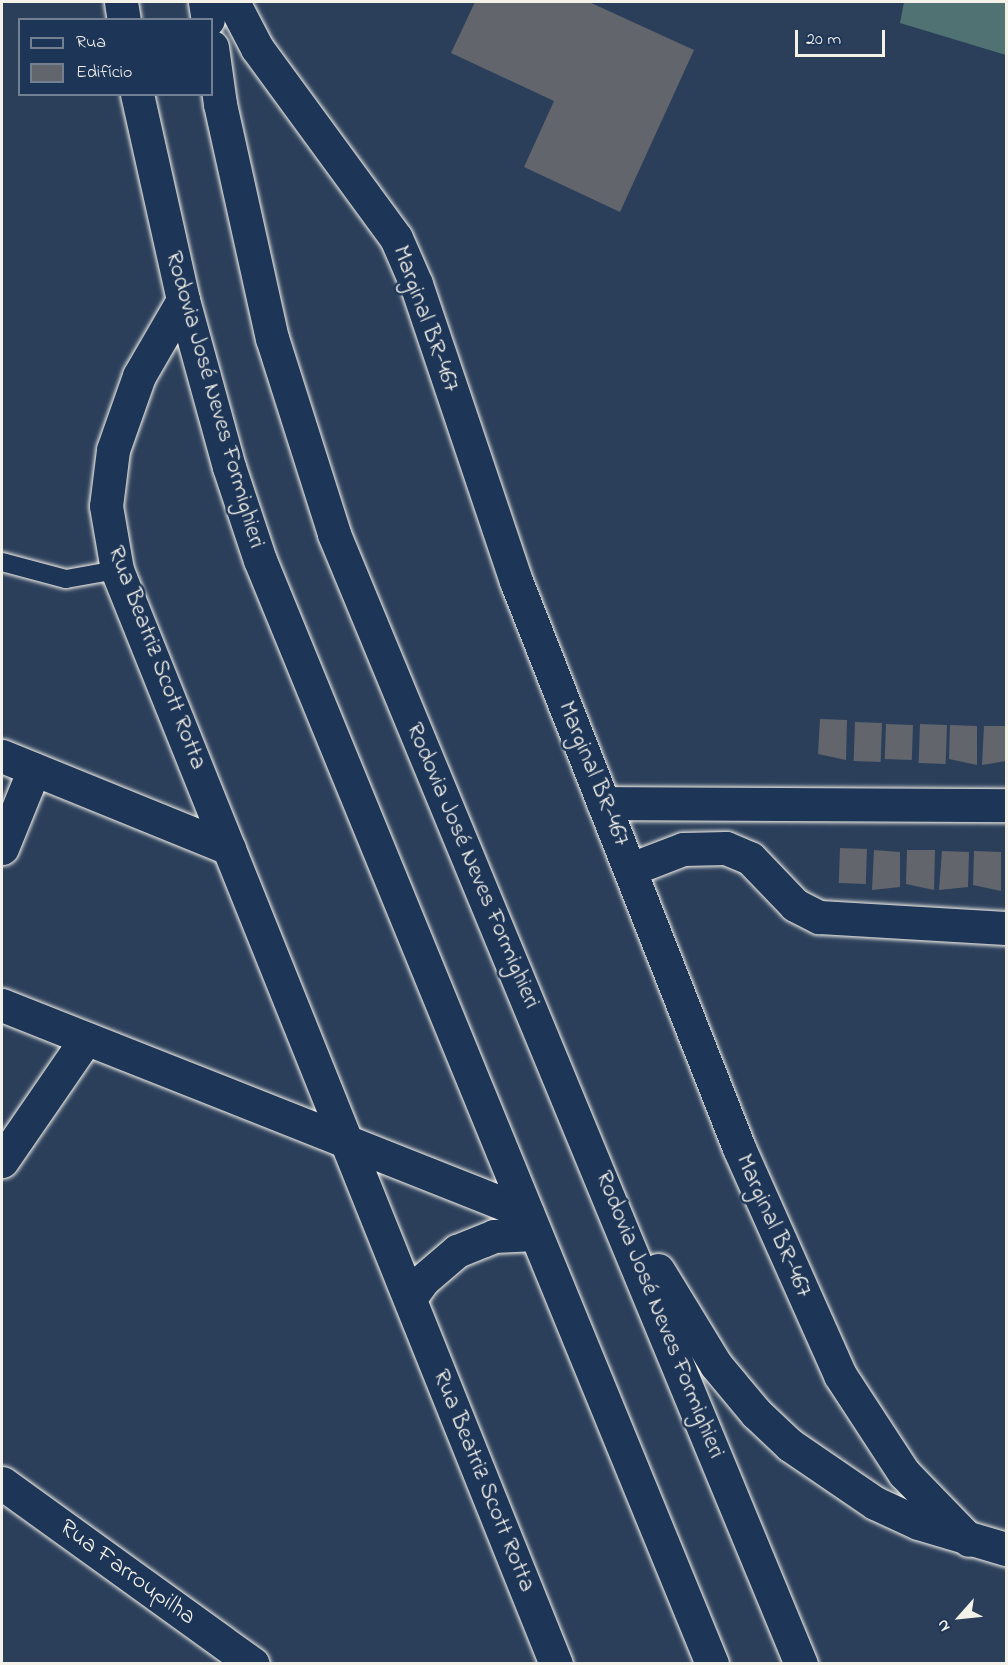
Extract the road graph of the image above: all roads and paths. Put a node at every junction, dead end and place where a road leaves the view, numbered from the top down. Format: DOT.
graph roads {
  1 [pos="121,2"];
  2 [pos="205,2"];
  3 [pos="233,2"];
  4 [pos="124,18"];
  5 [pos="208,18"];
  6 [pos="213,54"];
  7 [pos="137,96"];
  8 [pos="183,300"];
  9 [pos="2,562"];
  10 [pos="117,570"];
  11 [pos="2,756"];
  12 [pos="34,769"];
  13 [pos="603,803"];
  14 [pos="666,803"];
  15 [pos="1006,805"];
  16 [pos="2,848"];
  17 [pos="229,848"];
  18 [pos="683,849"];
  19 [pos="631,869"];
  20 [pos="1006,928"];
  21 [pos="2,1005"];
  22 [pos="86,1039"];
  23 [pos="585,1133"];
  24 [pos="348,1142"];
  25 [pos="2,1161"];
  26 [pos="531,1223"];
  27 [pos="410,1298"];
  28 [pos="2,1483"];
  29 [pos="969,1540"];
  30 [pos="1006,1549"];
  31 [pos="253,1664"];
  32 [pos="556,1664"];
  33 [pos="712,1664"];
  34 [pos="801,1664"];
  1 -- 4 [label="main road"];
  2 -- 5 [label="main road"];
  3 -- 13 [label="main road, Marginal BR-467"];
  6 -- 23 [label="main road, Rodovia José Neves Formighieri"];
  7 -- 8 [label="main road, Rodovia José Neves Formighieri"];
  8 -- 10 [label="main road, Rua Beatriz Scott Rotta"];
  8 -- 26 [label="main road, Rodovia José Neves Formighieri"];
  9 -- 10 [label="lane"];
  10 -- 17 [label="main road, Rua Beatriz Scott Rotta"];
  11 -- 12 [label="main road"];
  12 -- 16 [label="main road"];
  12 -- 17 [label="main road"];
  13 -- 14 [label="main road"];
  13 -- 19 [label="main road, Marginal BR-467"];
  14 -- 15 [label="main road"];
  14 -- 18 [label="main road"];
  17 -- 24 [label="main road, Rua Beatriz Scott Rotta"];
  18 -- 19 [label="main road"];
  18 -- 20 [label="main road"];
  19 -- 29 [label="main road, Marginal BR-467"];
  21 -- 22 [label="main road"];
  22 -- 24 [label="main road"];
  22 -- 25 [label="main road"];
  23 -- 29 [label="main road"];
  23 -- 34 [label="main road, Rodovia José Neves Formighieri"];
  24 -- 26 [label="main road"];
  24 -- 27 [label="main road, Rua Beatriz Scott Rotta"];
  26 -- 27 [label="main road"];
  26 -- 33 [label="main road, Rodovia José Neves Formighieri"];
  27 -- 32 [label="main road, Rua Beatriz Scott Rotta"];
  28 -- 31 [label="main road, Rua Farroupilha"];
  29 -- 30 [label="main road"];
}
